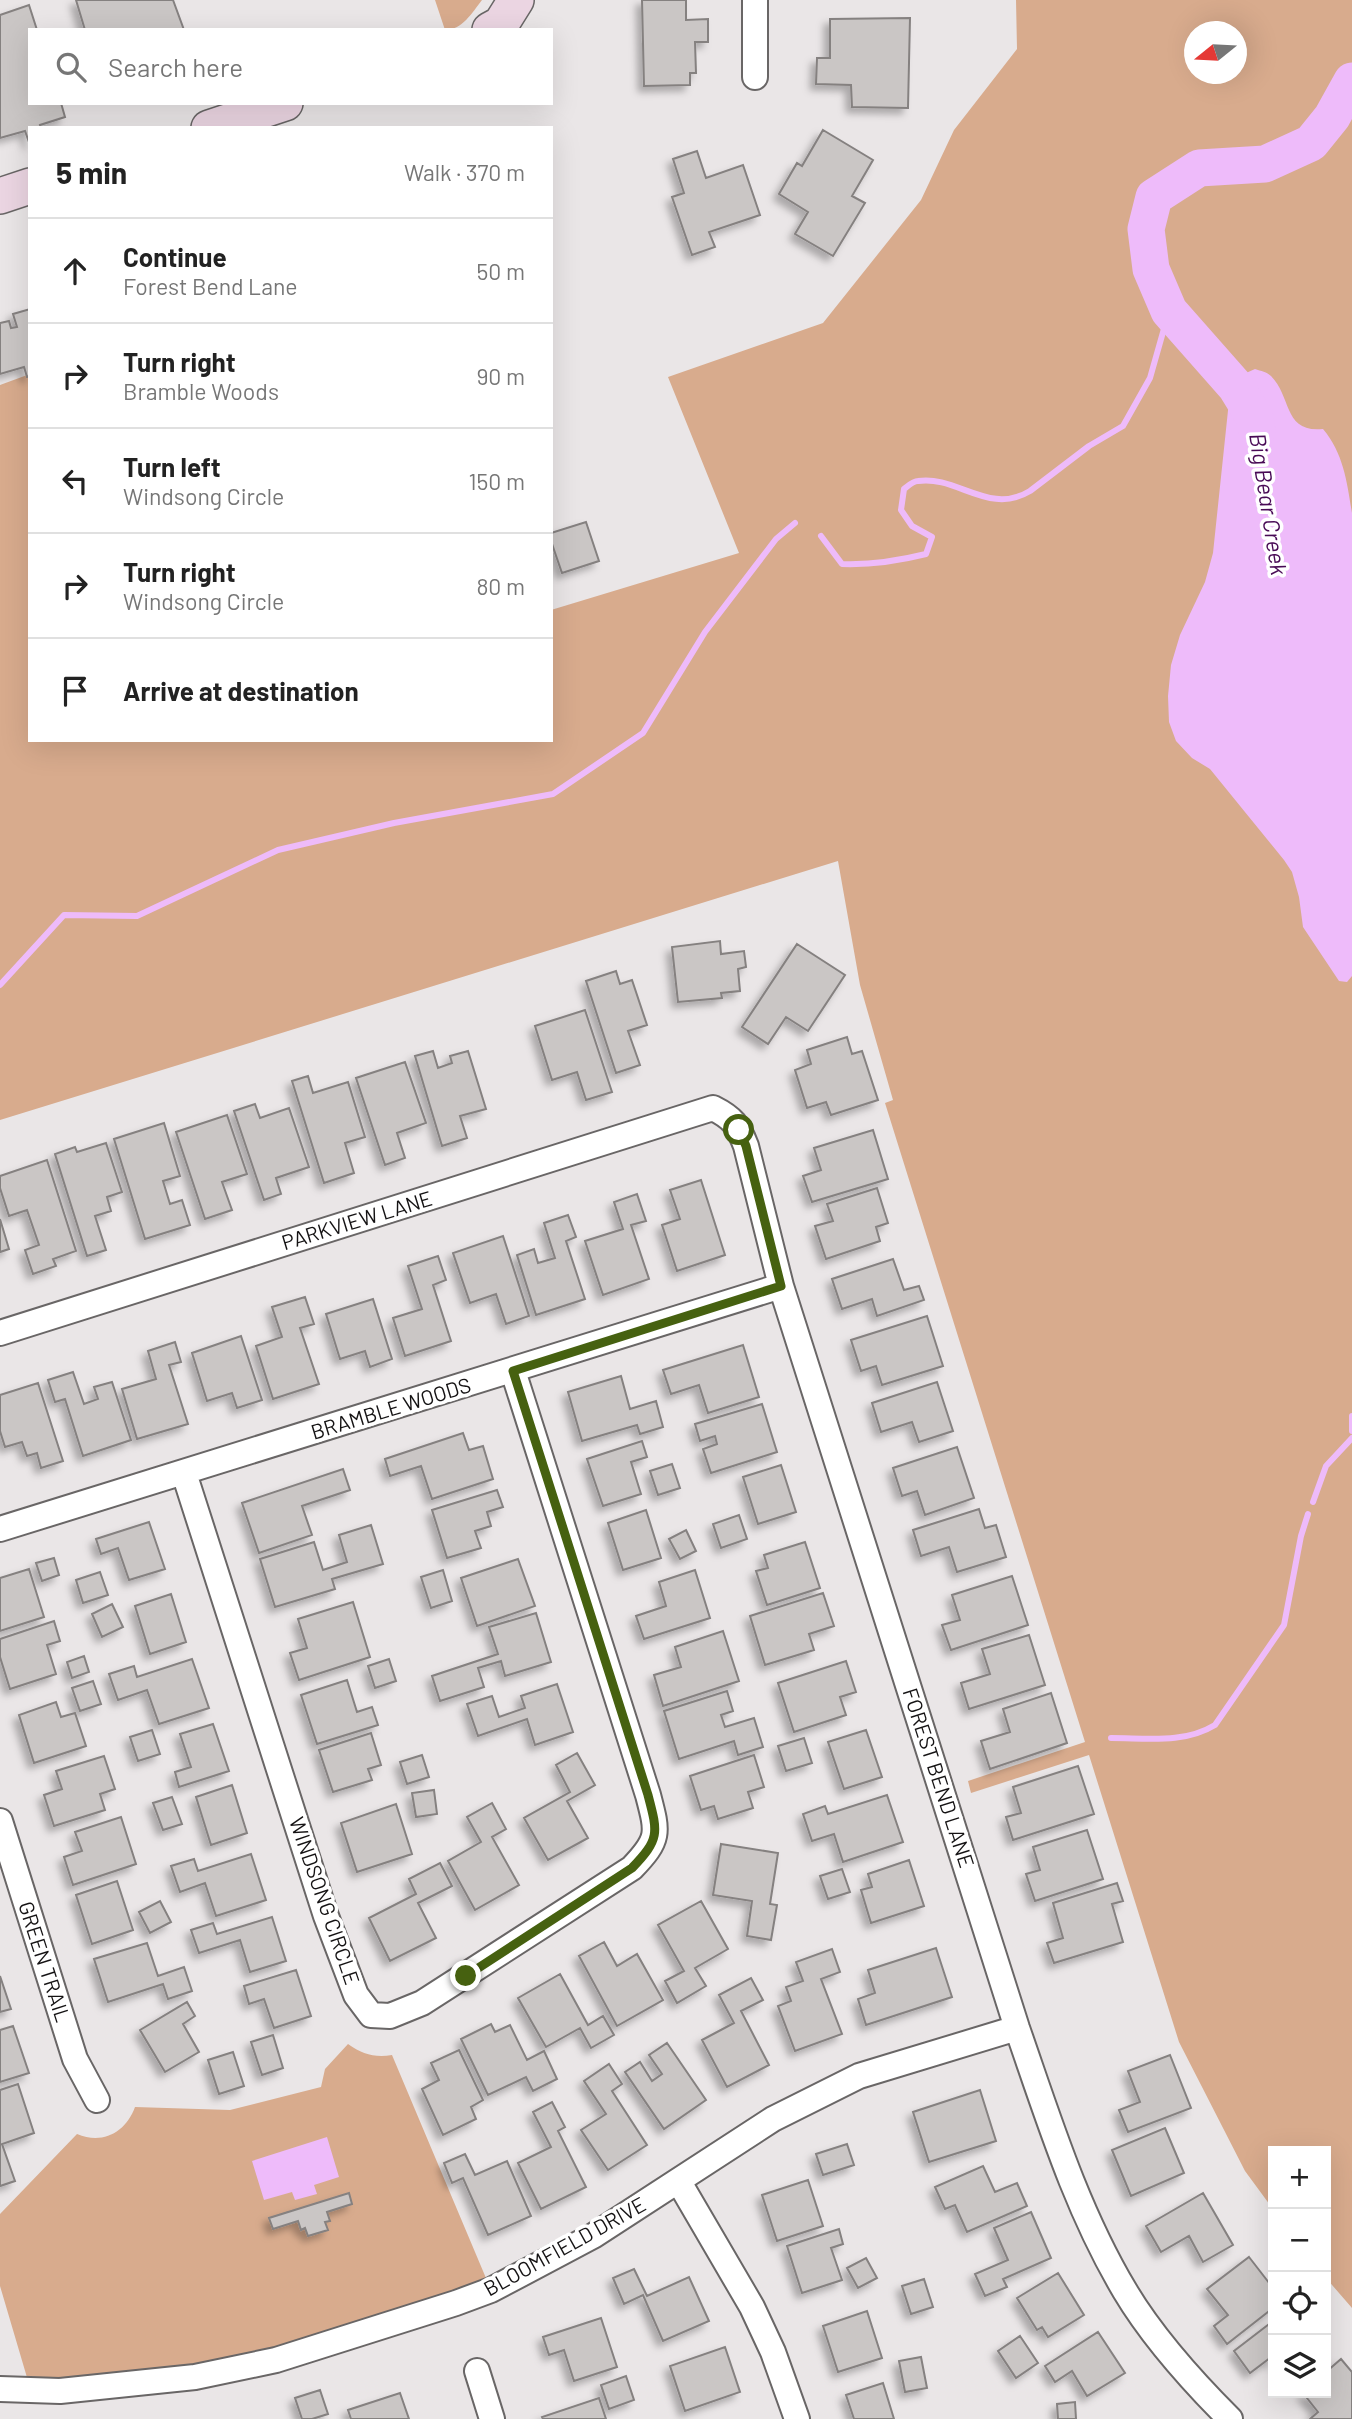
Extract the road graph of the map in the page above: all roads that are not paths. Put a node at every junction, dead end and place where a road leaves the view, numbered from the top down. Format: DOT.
graph roads {
  1 [pos="516,0"];
  2 [pos="755,0"];
  3 [pos="494,28"];
  4 [pos="755,77"];
  5 [pos="279,105"];
  6 [pos="215,126"];
  7 [pos="28,187"];
  8 [pos="0,196"];
  9 [pos="713,1108"];
  10 [pos="781,1286"];
  11 [pos="0,1333"];
  12 [pos="513,1371"];
  13 [pos="184,1473"];
  14 [pos="0,1529"];
  15 [pos="2,1832"];
  16 [pos="1017,2028"];
  17 [pos="97,2100"];
  18 [pos="679,2182"];
  19 [pos="477,2371"];
  20 [pos="0,2389"];
  21 [pos="492,2419"];
  22 [pos="797,2419"];
  23 [pos="1230,2419"];
  1 -- 3 [label="street"];
  2 -- 4 [label="street"];
  5 -- 6 [label="street"];
  7 -- 8 [label="street"];
  9 -- 10 [label="street, FOREST BEND LANE"];
  9 -- 11 [label="street, PARKVIEW LANE"];
  10 -- 12 [label="street, BRAMBLE WOODS"];
  10 -- 16 [label="street, FOREST BEND LANE"];
  12 -- 13 [label="street, BRAMBLE WOODS"];
  12 -- 13 [label="street, WINDSONG CIRCLE"];
  13 -- 14 [label="street, BRAMBLE WOODS"];
  15 -- 17 [label="street, GREEN TRAIL"];
  16 -- 18 [label="street, BLOOMFIELD DRIVE"];
  16 -- 23 [label="street, FOREST BEND LANE"];
  18 -- 20 [label="street, BLOOMFIELD DRIVE"];
  18 -- 22 [label="street"];
  19 -- 21 [label="street"];
}
